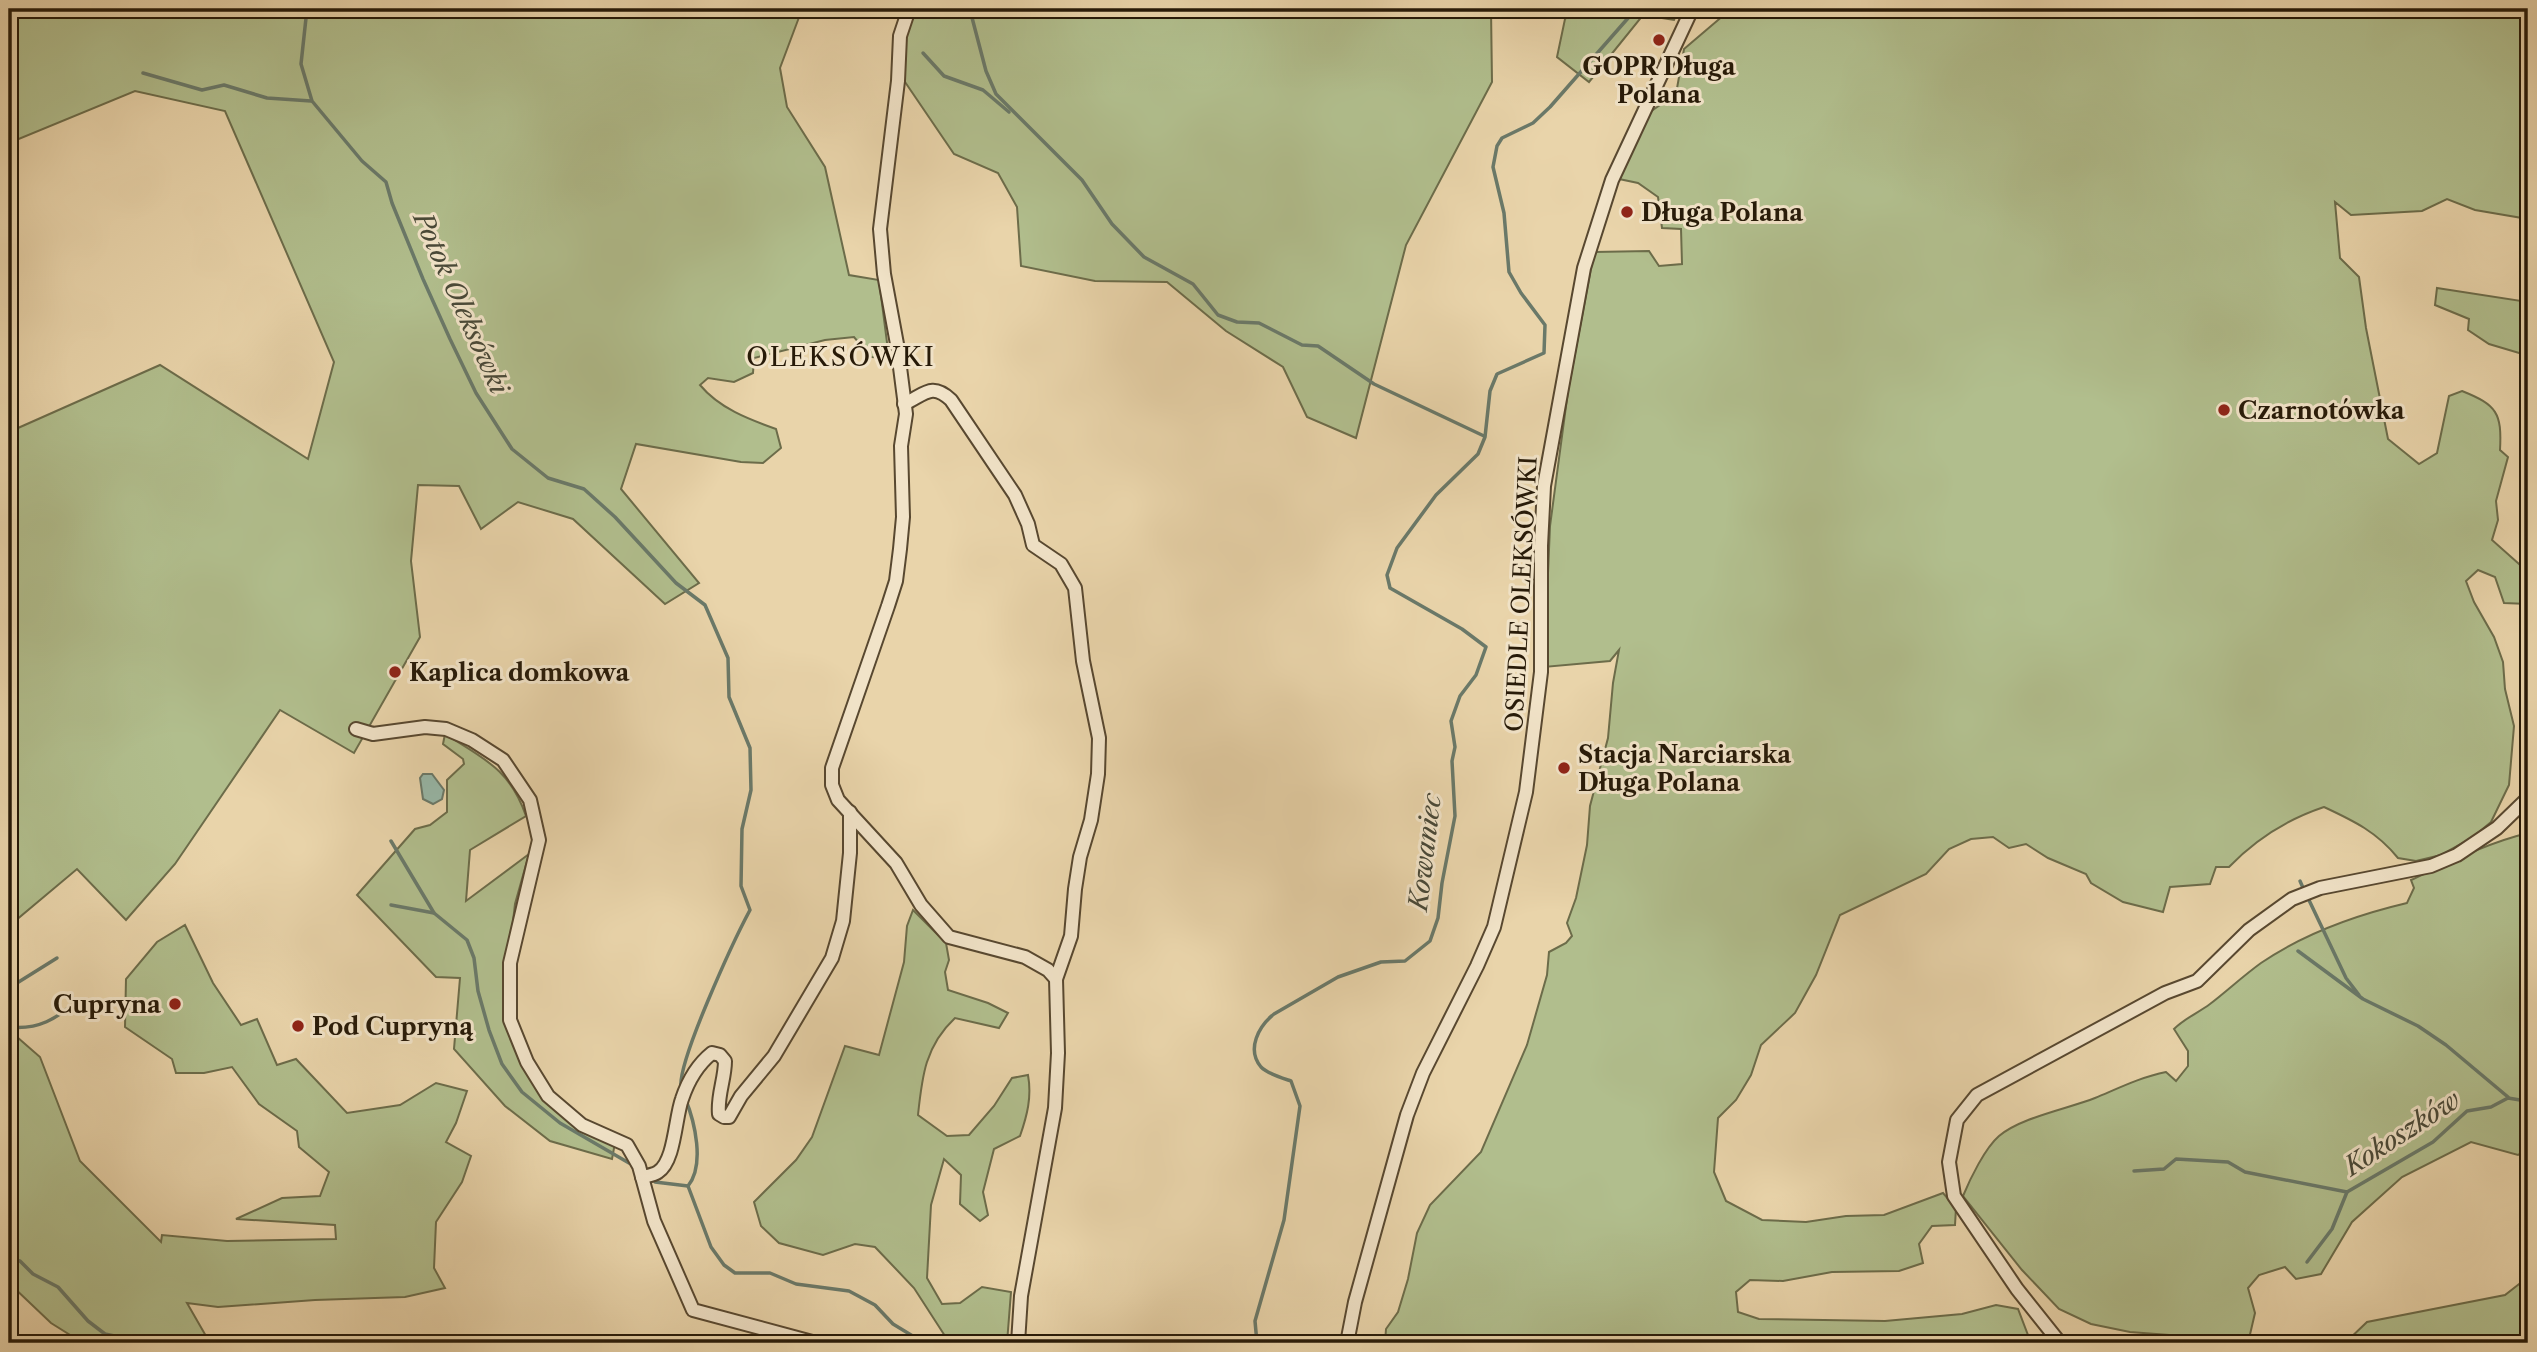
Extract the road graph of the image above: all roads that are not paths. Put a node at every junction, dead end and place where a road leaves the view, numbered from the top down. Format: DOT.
graph roads {
  1 [pos="909,9"];
  2 [pos="1692,9"];
  3 [pos="904,404"];
  4 [pos="356,729"];
  5 [pos="2528,798"];
  6 [pos="850,813"];
  7 [pos="1056,979"];
  8 [pos="642,1177"];
  9 [pos="816,1343"];
  10 [pos="1018,1343"];
  11 [pos="1347,1343"];
  12 [pos="2060,1343"];
  1 -- 3 [label="street"];
  2 -- 11 [label="street, OSIEDLE OLEKSÓWKI"];
  3 -- 6 [label="street"];
  3 -- 7 [label="street"];
  4 -- 8 [label="street"];
  5 -- 12 [label="street"];
  6 -- 7 [label="street"];
  6 -- 8 [label="street"];
  7 -- 10 [label="street"];
  8 -- 9 [label="street"];
}
